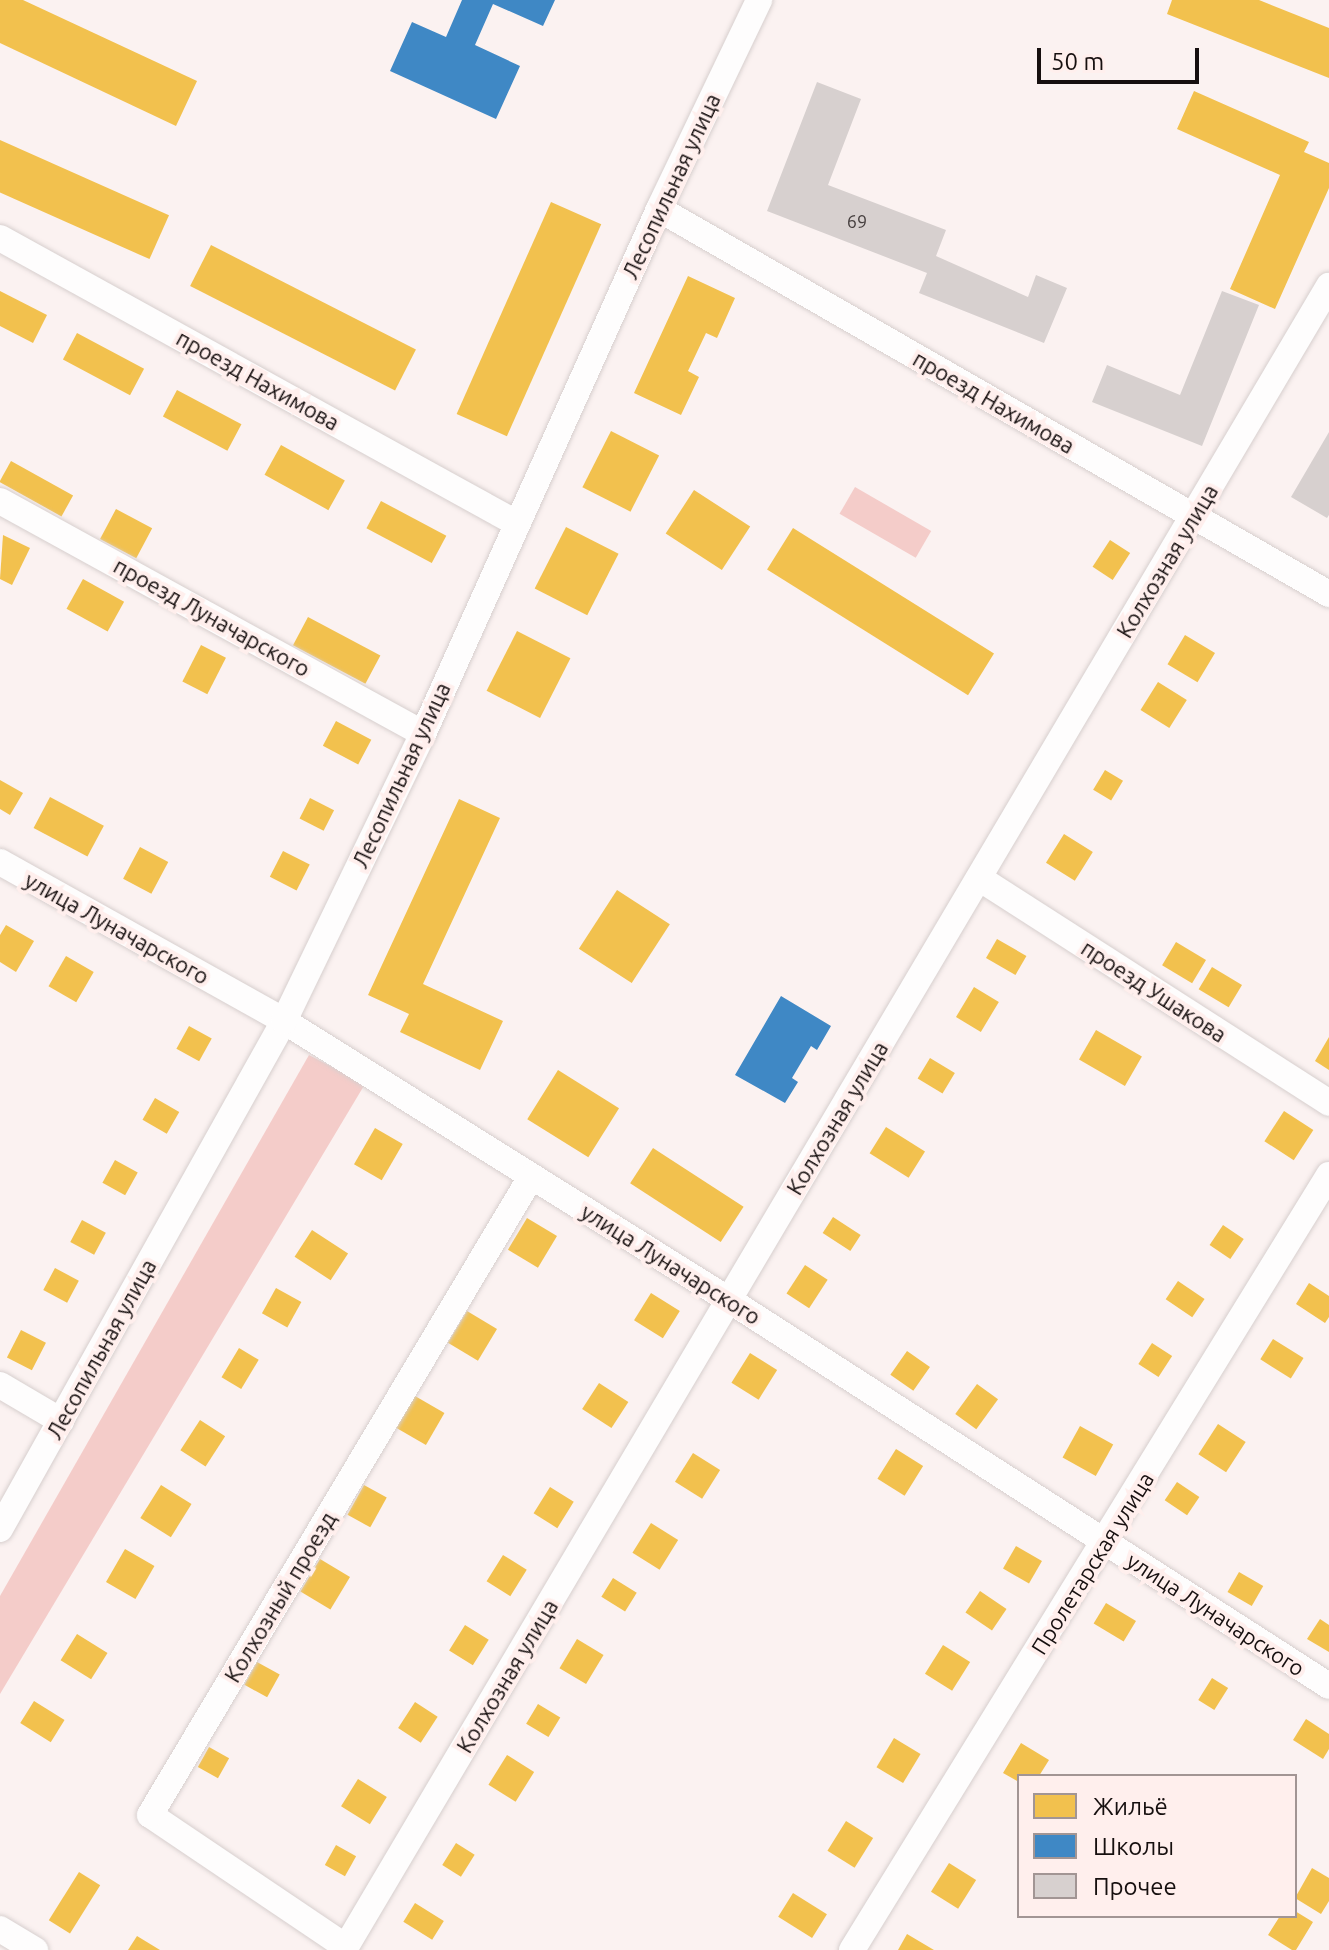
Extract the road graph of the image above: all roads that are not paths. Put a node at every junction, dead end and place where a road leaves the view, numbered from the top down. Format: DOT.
graph roads {
  1 [pos="759,0"];
  2 [pos="659,209"];
  3 [pos="0,238"];
  4 [pos="1329,286"];
  5 [pos="0,501"];
  6 [pos="1192,517"];
  7 [pos="516,523"];
  8 [pos="1329,594"];
  9 [pos="423,734"];
  10 [pos="0,862"];
  11 [pos="979,878"];
  12 [pos="284,1021"];
  13 [pos="1329,1103"];
  14 [pos="1329,1175"];
  15 [pos="531,1177"];
  16 [pos="729,1300"];
  17 [pos="0,1385"];
  18 [pos="61,1421"];
  19 [pos="0,1529"];
  20 [pos="1105,1543"];
  21 [pos="1329,1686"];
  22 [pos="0,1929"];
  23 [pos="345,1948"];
  24 [pos="35,1950"];
  25 [pos="852,1950"];
  1 -- 2 [label="street, Лесопильная улица"];
  2 -- 6 [label="street, проезд Нахимова"];
  2 -- 7 [label="street, Лесопильная улица"];
  3 -- 7 [label="street, проезд Нахимова"];
  4 -- 6 [label="street, Колхозная улица"];
  5 -- 9 [label="street, проезд Луначарского"];
  6 -- 8 [label="street, проезд Нахимова"];
  6 -- 11 [label="street, Колхозная улица"];
  7 -- 9 [label="street, Лесопильная улица"];
  9 -- 12 [label="street, Лесопильная улица"];
  10 -- 12 [label="street, улица Луначарского"];
  11 -- 13 [label="street, проезд Ушакова"];
  11 -- 16 [label="street, Колхозная улица"];
  12 -- 15 [label="street, улица Луначарского"];
  12 -- 18 [label="street, Лесопильная улица"];
  14 -- 20 [label="street, Пролетарская улица"];
  15 -- 16 [label="street, улица Луначарского"];
  15 -- 23 [label="street, Колхозный проезд"];
  16 -- 20 [label="street, улица Луначарского"];
  16 -- 23 [label="street, Колхозная улица"];
  17 -- 18 [label="street"];
  18 -- 19 [label="street, Лесопильная улица"];
  20 -- 21 [label="street, улица Луначарского"];
  20 -- 25 [label="street, Пролетарская улица"];
  22 -- 24 [label="street"];
}
